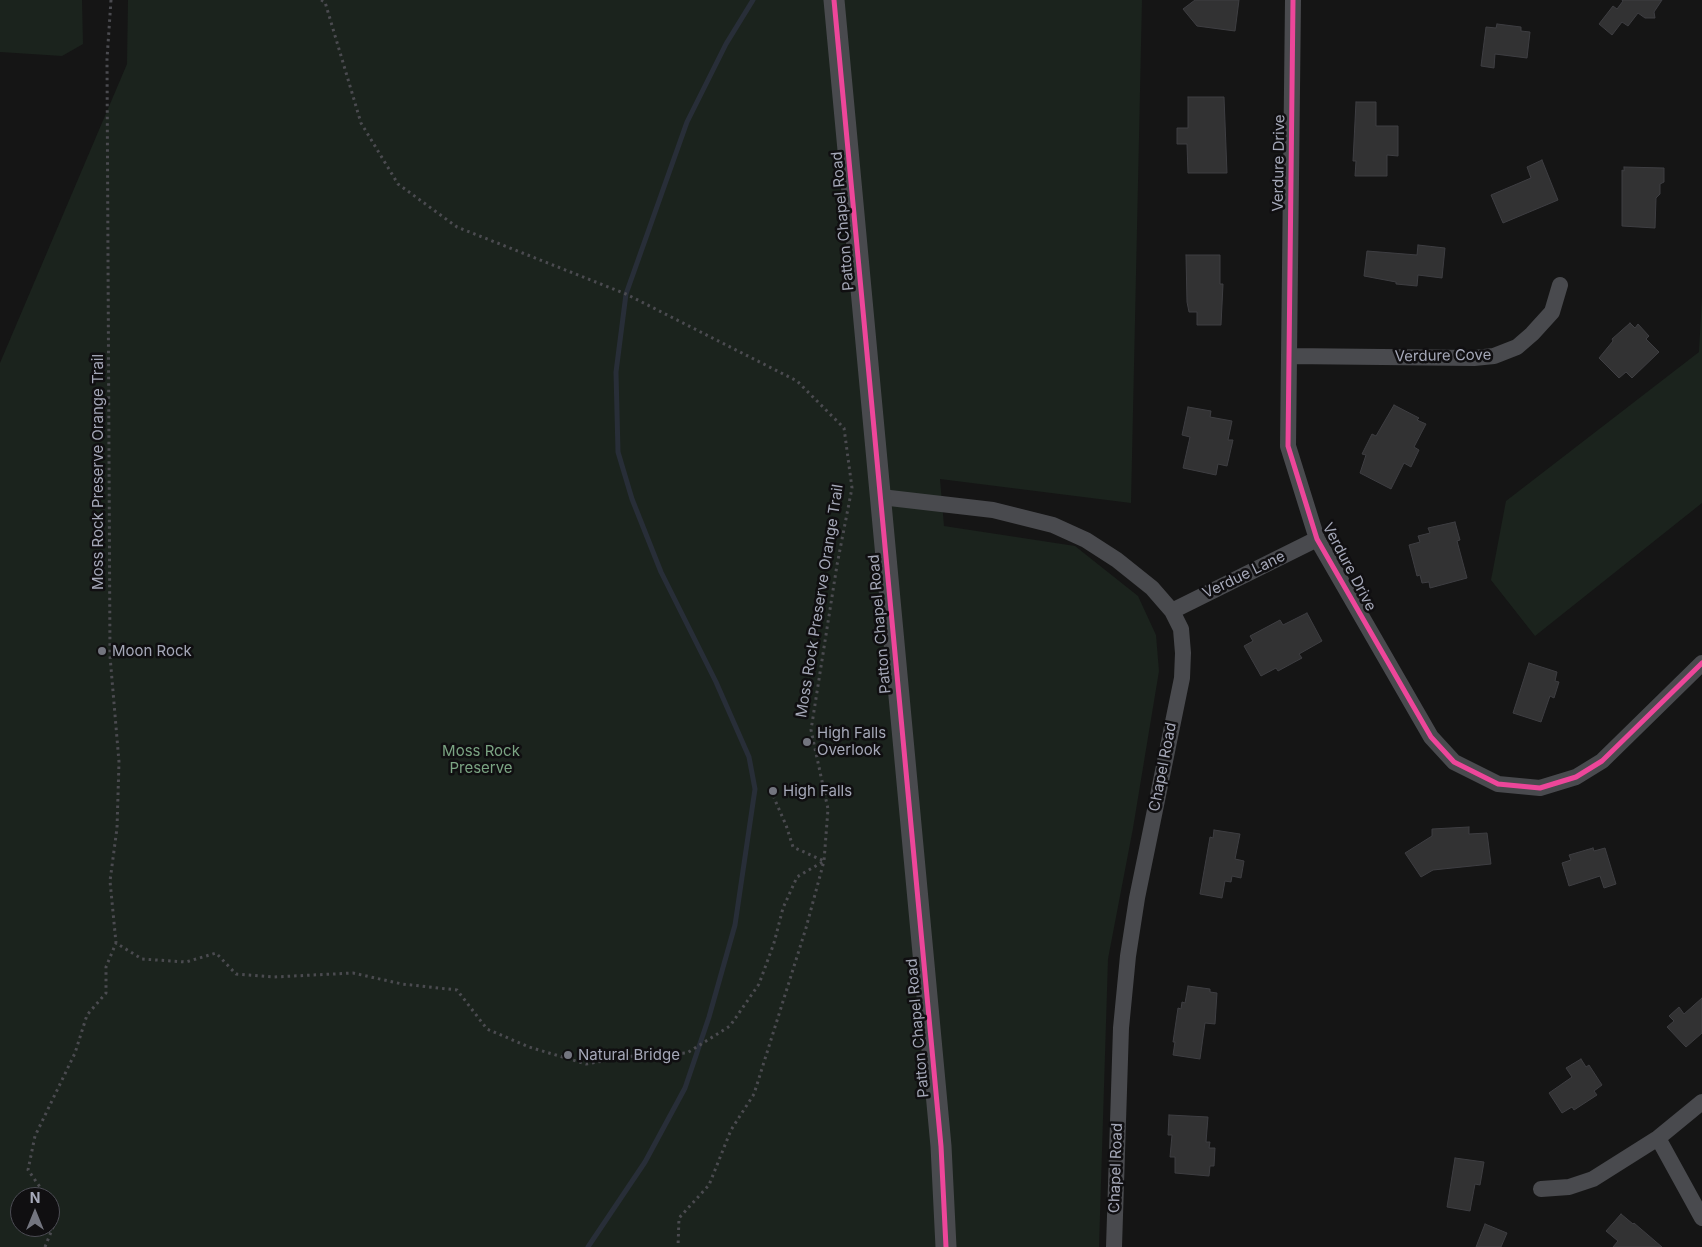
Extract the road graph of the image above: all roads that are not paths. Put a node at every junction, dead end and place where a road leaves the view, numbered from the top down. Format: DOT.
graph roads {
  1 [pos="834,0"];
  2 [pos="1293,0"];
  3 [pos="1560,285"];
  4 [pos="1290,356"];
  5 [pos="881,497"];
  6 [pos="1317,539"];
  7 [pos="1172,611"];
  8 [pos="1702,663"];
  9 [pos="1702,1102"];
  10 [pos="1658,1138"];
  11 [pos="1541,1189"];
  12 [pos="1702,1218"];
  13 [pos="946,1247"];
  14 [pos="1114,1247"];
  1 -- 5 [label="street, Patton Chapel Road"];
  2 -- 4 [label="street, Verdure Drive"];
  3 -- 4 [label="street, Verdure Cove"];
  4 -- 6 [label="street, Verdure Drive"];
  5 -- 7 [label="street, Chapel Road"];
  5 -- 13 [label="street, Patton Chapel Road"];
  6 -- 7 [label="street, Verdue Lane"];
  6 -- 8 [label="street, Verdure Drive"];
  7 -- 14 [label="street, Chapel Road"];
  9 -- 10 [label="street"];
  10 -- 11 [label="street"];
  10 -- 12 [label="street"];
}
